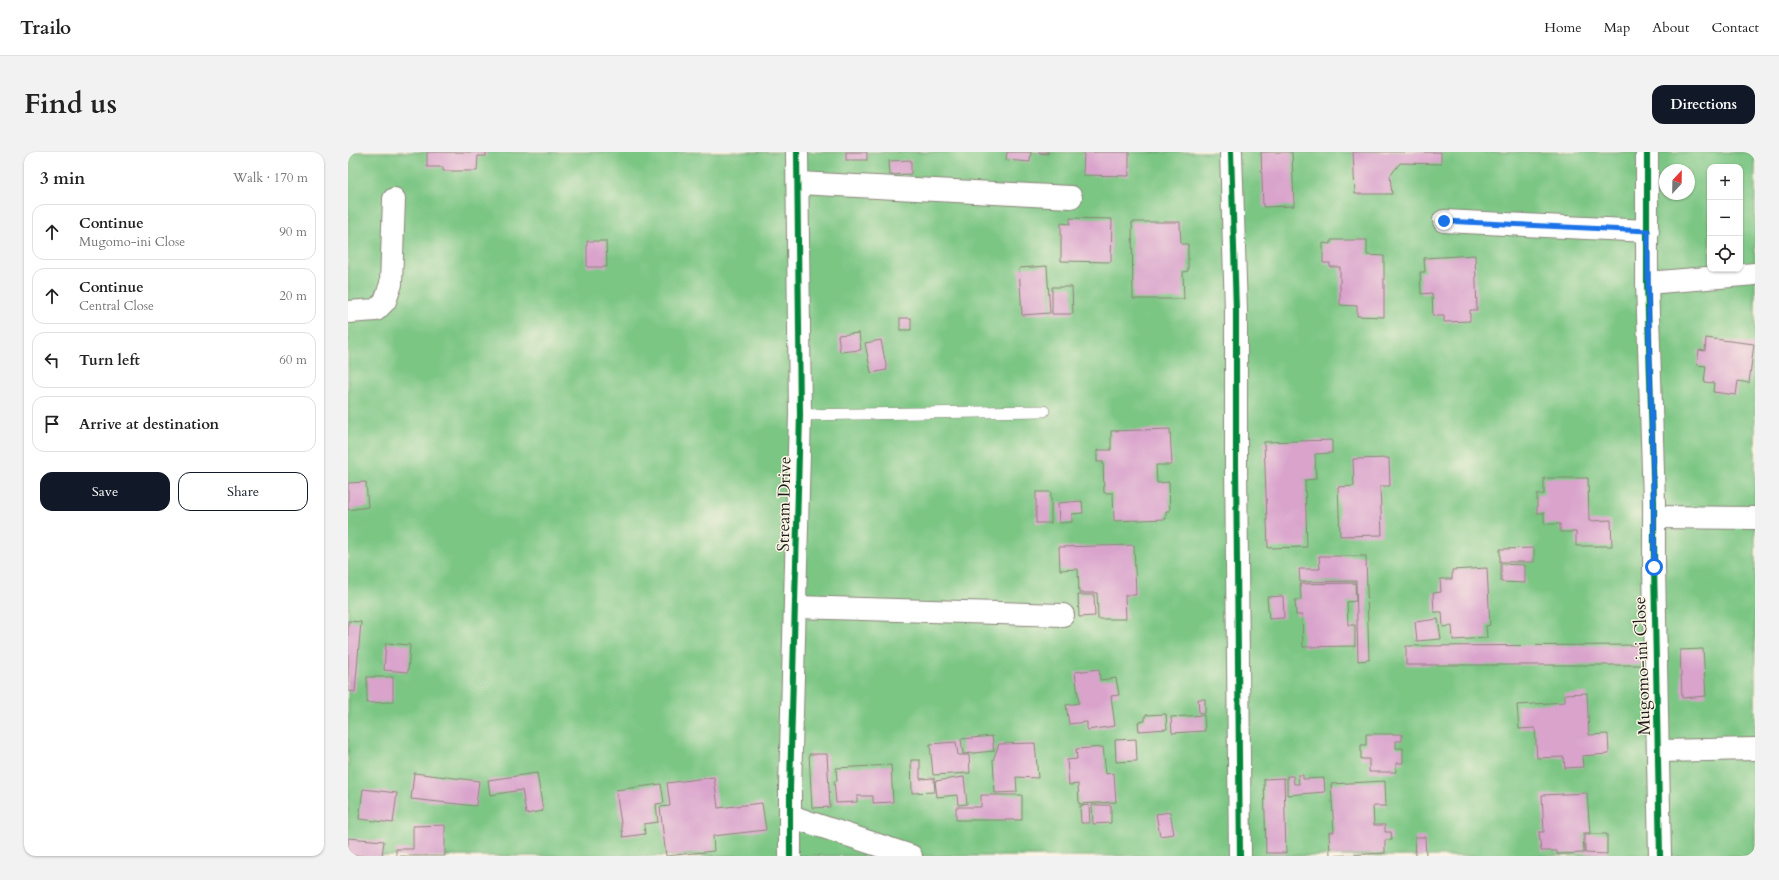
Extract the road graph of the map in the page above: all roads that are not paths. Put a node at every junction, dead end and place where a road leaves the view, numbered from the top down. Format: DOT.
graph roads {
  1 [pos="797,152"];
  2 [pos="1231,152"];
  3 [pos="1647,152"];
  4 [pos="798,184"];
  5 [pos="1071,197"];
  6 [pos="394,199"];
  7 [pos="1444,221"];
  8 [pos="1648,231"];
  9 [pos="1755,274"];
  10 [pos="1648,283"];
  11 [pos="348,312"];
  12 [pos="1044,411"];
  13 [pos="800,414"];
  14 [pos="1654,517"];
  15 [pos="1755,518"];
  16 [pos="796,607"];
  17 [pos="1063,615"];
  18 [pos="1755,749"];
  19 [pos="1658,751"];
  20 [pos="790,816"];
  21 [pos="790,856"];
  22 [pos="911,856"];
  23 [pos="1240,856"];
  24 [pos="1660,856"];
  1 -- 4 [label="street, Stream Drive"];
  2 -- 23 [label="street"];
  3 -- 8 [label="street, Mugomo-ini Close"];
  4 -- 5 [label="street"];
  4 -- 13 [label="street, Stream Drive"];
  6 -- 11 [label="street"];
  7 -- 8 [label="street"];
  8 -- 10 [label="street, Mugomo-ini Close"];
  9 -- 10 [label="street"];
  10 -- 14 [label="street, Mugomo-ini Close"];
  12 -- 13 [label="lane"];
  13 -- 16 [label="street, Stream Drive"];
  14 -- 15 [label="street"];
  14 -- 19 [label="street, Mugomo-ini Close"];
  16 -- 17 [label="street"];
  16 -- 20 [label="street, Stream Drive"];
  18 -- 19 [label="street"];
  19 -- 24 [label="street, Mugomo-ini Close"];
  20 -- 21 [label="street, Stream Drive"];
  20 -- 22 [label="street"];
}
